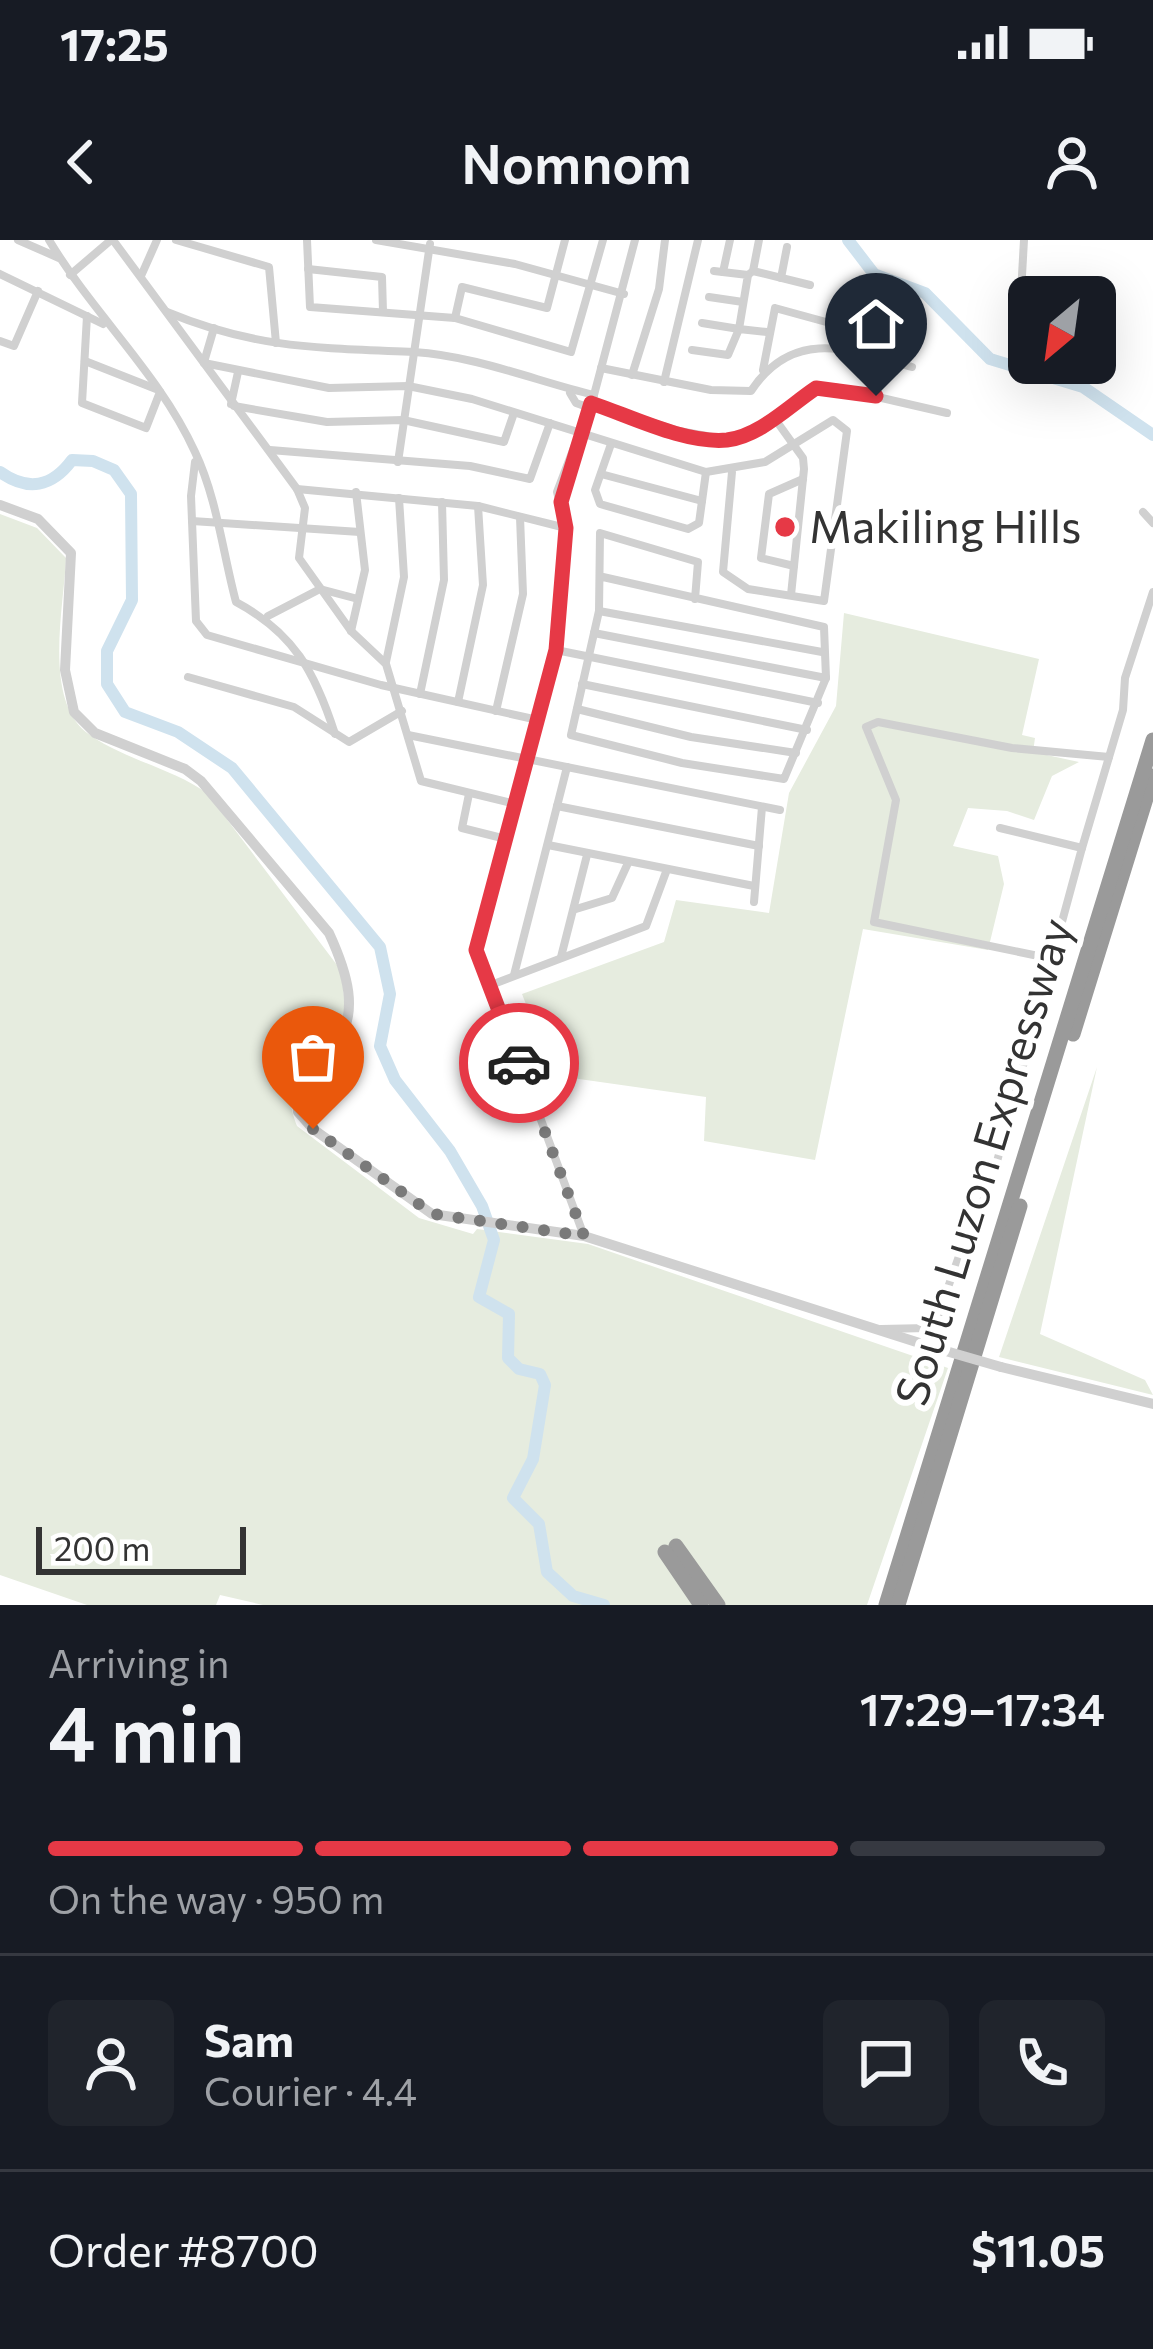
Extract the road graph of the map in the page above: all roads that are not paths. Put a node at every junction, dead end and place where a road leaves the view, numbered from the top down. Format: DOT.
graph roads {
  1 [pos="18,240"];
  2 [pos="49,240"];
  3 [pos="112,240"];
  4 [pos="157,240"];
  5 [pos="176,240"];
  6 [pos="308,240"];
  7 [pos="376,240"];
  8 [pos="565,240"];
  9 [pos="603,240"];
  10 [pos="635,240"];
  11 [pos="665,240"];
  12 [pos="698,240"];
  13 [pos="730,240"];
  14 [pos="759,240"];
  15 [pos="1024,240"];
  16 [pos="430,243"];
  17 [pos="787,247"];
  18 [pos="60,259"];
  19 [pos="308,269"];
  20 [pos="750,273"];
  21 [pos="0,274"];
  22 [pos="70,275"];
  23 [pos="556,275"];
  24 [pos="1022,276"];
  25 [pos="141,277"];
  26 [pos="782,278"];
  27 [pos="593,285"];
  28 [pos="810,286"];
  29 [pos="38,291"];
  30 [pos="625,294"];
  31 [pos="710,297"];
  32 [pos="743,302"];
  33 [pos="166,311"];
  34 [pos="383,312"];
  35 [pos="419,312"];
  36 [pos="87,316"];
  37 [pos="455,318"];
  38 [pos="702,323"];
  39 [pos="105,325"];
  40 [pos="214,328"];
  41 [pos="739,329"];
  42 [pos="767,332"];
  43 [pos="0,341"];
  44 [pos="275,343"];
  45 [pos="692,350"];
  46 [pos="414,352"];
  47 [pos="870,356"];
  48 [pos="884,359"];
  49 [pos="85,361"];
  50 [pos="204,363"];
  51 [pos="912,367"];
  52 [pos="601,368"];
  53 [pos="238,372"];
  54 [pos="763,372"];
  55 [pos="632,375"];
  56 [pos="664,382"];
  57 [pos="408,386"];
  58 [pos="160,391"];
  59 [pos="876,396"];
  60 [pos="592,402"];
  61 [pos="231,406"];
  62 [pos="514,413"];
  63 [pos="947,413"];
  64 [pos="775,419"];
  65 [pos="403,420"];
  66 [pos="550,423"];
  67 [pos="581,435"];
  68 [pos="611,445"];
  69 [pos="795,445"];
  70 [pos="269,450"];
  71 [pos="196,454"];
  72 [pos="398,462"];
  73 [pos="706,472"];
  74 [pos="732,472"];
  75 [pos="601,474"];
  76 [pos="804,479"];
  77 [pos="297,489"];
  78 [pos="356,492"];
  79 [pos="399,498"];
  80 [pos="702,501"];
  81 [pos="442,502"];
  82 [pos="0,505"];
  83 [pos="478,506"];
  84 [pos="1143,512"];
  85 [pos="520,517"];
  86 [pos="192,521"];
  87 [pos="1153,523"];
  88 [pos="216,524"];
  89 [pos="566,528"];
  90 [pos="301,529"];
  91 [pos="360,532"];
  92 [pos="794,566"];
  93 [pos="603,577"];
  94 [pos="320,589"];
  95 [pos="1153,592"];
  96 [pos="791,595"];
  97 [pos="358,599"];
  98 [pos="695,599"];
  99 [pos="599,610"];
  100 [pos="268,616"];
  101 [pos="351,631"];
  102 [pos="594,633"];
  103 [pos="556,650"];
  104 [pos="822,652"];
  105 [pos="589,656"];
  106 [pos="306,662"];
  107 [pos="386,664"];
  108 [pos="188,677"];
  109 [pos="826,678"];
  110 [pos="582,684"];
  111 [pos="397,689"];
  112 [pos="420,694"];
  113 [pos="458,702"];
  114 [pos="818,703"];
  115 [pos="577,709"];
  116 [pos="402,711"];
  117 [pos="496,711"];
  118 [pos="538,720"];
  119 [pos="807,730"];
  120 [pos="335,734"];
  121 [pos="408,735"];
  122 [pos="1153,740"];
  123 [pos="796,753"];
  124 [pos="1109,757"];
  125 [pos="528,759"];
  126 [pos="567,767"];
  127 [pos="1153,776"];
  128 [pos="469,794"];
  129 [pos="516,804"];
  130 [pos="557,806"];
  131 [pos="762,807"];
  132 [pos="780,810"];
  133 [pos="1000,828"];
  134 [pos="506,839"];
  135 [pos="548,845"];
  136 [pos="759,847"];
  137 [pos="1082,848"];
  138 [pos="587,855"];
  139 [pos="628,863"];
  140 [pos="666,872"];
  141 [pos="754,886"];
  142 [pos="754,902"];
  143 [pos="574,909"];
  144 [pos="561,958"];
  145 [pos="1053,959"];
  146 [pos="513,976"];
  147 [pos="491,985"];
  148 [pos="584,1236"];
  149 [pos="881,1329"];
  150 [pos="1153,1404"];
  151 [pos="701,1605"];
  152 [pos="718,1605"];
  153 [pos="886,1605"];
  154 [pos="898,1605"];
  1 -- 18 [label="street"];
  2 -- 18 [label="street"];
  3 -- 22 [label="street"];
  3 -- 25 [label="street"];
  4 -- 25 [label="street"];
  5 -- 44 [label="street"];
  6 -- 19 [label="street"];
  7 -- 16 [label="street"];
  8 -- 23 [label="street"];
  9 -- 27 [label="street"];
  10 -- 30 [label="street"];
  11 -- 55 [label="street"];
  12 -- 56 [label="street"];
  13 -- 20 [label="street"];
  14 -- 20 [label="street"];
  15 -- 24 [label="street"];
  16 -- 23 [label="street"];
  16 -- 35 [label="street"];
  17 -- 26 [label="street"];
  18 -- 22 [label="street"];
  19 -- 34 [label="street"];
  19 -- 34 [label="street"];
  20 -- 26 [label="street"];
  20 -- 32 [label="street"];
  21 -- 29 [label="street"];
  22 -- 39 [label="street"];
  23 -- 27 [label="street"];
  23 -- 37 [label="street"];
  25 -- 33 [label="street"];
  26 -- 28 [label="street"];
  27 -- 30 [label="street"];
  27 -- 37 [label="street"];
  29 -- 36 [label="street"];
  29 -- 43 [label="street"];
  30 -- 52 [label="street"];
  31 -- 32 [label="street"];
  32 -- 41 [label="street"];
  33 -- 40 [label="street"];
  33 -- 50 [label="street"];
  34 -- 35 [label="street"];
  35 -- 37 [label="street"];
  35 -- 46 [label="street"];
  36 -- 39 [label="street"];
  36 -- 49 [label="street"];
  38 -- 41 [label="street"];
  39 -- 58 [label="street"];
  40 -- 44 [label="street"];
  40 -- 50 [label="street"];
  41 -- 42 [label="street"];
  41 -- 45 [label="street"];
  42 -- 47 [label="street"];
  42 -- 54 [label="street"];
  44 -- 46 [label="street"];
  46 -- 57 [label="street"];
  46 -- 60 [label="street"];
  47 -- 48 [label="street"];
  47 -- 54 [label="street"];
  48 -- 51 [label="street"];
  48 -- 59 [label="street"];
  49 -- 58 [label="street"];
  49 -- 58 [label="street"];
  50 -- 53 [label="street"];
  50 -- 61 [label="street"];
  52 -- 55 [label="street"];
  52 -- 60 [label="street"];
  53 -- 57 [label="street"];
  53 -- 61 [label="street"];
  54 -- 56 [label="street"];
  55 -- 56 [label="street"];
  57 -- 62 [label="street"];
  57 -- 65 [label="street"];
  58 -- 71 [label="street"];
  59 -- 63 [label="street"];
  59 -- 64 [label="street"];
  60 -- 64 [label="street"];
  60 -- 67 [label="street"];
  61 -- 65 [label="street"];
  61 -- 70 [label="street"];
  62 -- 65 [label="street"];
  62 -- 66 [label="street"];
  64 -- 69 [label="street"];
  65 -- 72 [label="street"];
  66 -- 67 [label="street"];
  66 -- 72 [label="street"];
  67 -- 68 [label="street"];
  67 -- 89 [label="street"];
  68 -- 73 [label="street"];
  68 -- 75 [label="street"];
  69 -- 74 [label="street"];
  69 -- 76 [label="street"];
  69 -- 96 [label="street"];
  70 -- 72 [label="street"];
  70 -- 77 [label="street"];
  71 -- 86 [label="street"];
  71 -- 88 [label="street"];
  73 -- 74 [label="street"];
  73 -- 80 [label="street"];
  74 -- 96 [label="street"];
  75 -- 80 [label="street"];
  75 -- 80 [label="street"];
  76 -- 92 [label="street"];
  76 -- 92 [label="street"];
  77 -- 78 [label="street"];
  77 -- 90 [label="street"];
  78 -- 79 [label="street"];
  78 -- 91 [label="street"];
  79 -- 81 [label="street"];
  79 -- 107 [label="street"];
  81 -- 83 [label="street"];
  81 -- 112 [label="street"];
  82 -- 148 [label="street"];
  83 -- 85 [label="street"];
  83 -- 113 [label="street"];
  84 -- 87 [label="street"];
  85 -- 89 [label="street"];
  85 -- 117 [label="street"];
  86 -- 88 [label="street"];
  86 -- 106 [label="street"];
  88 -- 90 [label="street"];
  88 -- 100 [label="street"];
  89 -- 103 [label="street"];
  90 -- 91 [label="street"];
  90 -- 94 [label="street"];
  91 -- 97 [label="street"];
  92 -- 96 [label="street"];
  93 -- 98 [label="street"];
  93 -- 98 [label="street"];
  93 -- 99 [label="street"];
  94 -- 97 [label="street"];
  94 -- 100 [label="street"];
  94 -- 101 [label="street"];
  95 -- 124 [label="street"];
  97 -- 101 [label="street"];
  98 -- 104 [label="street"];
  99 -- 102 [label="street"];
  99 -- 104 [label="street"];
  100 -- 106 [label="street"];
  101 -- 107 [label="street"];
  102 -- 105 [label="street"];
  102 -- 109 [label="street"];
  103 -- 105 [label="street"];
  103 -- 118 [label="street"];
  104 -- 109 [label="street"];
  105 -- 110 [label="street"];
  105 -- 114 [label="street"];
  106 -- 111 [label="street"];
  106 -- 120 [label="street"];
  107 -- 111 [label="street"];
  108 -- 120 [label="street"];
  109 -- 114 [label="street"];
  110 -- 115 [label="street"];
  110 -- 119 [label="street"];
  111 -- 112 [label="street"];
  111 -- 116 [label="street"];
  112 -- 113 [label="street"];
  113 -- 117 [label="street"];
  114 -- 119 [label="street"];
  115 -- 123 [label="street"];
  115 -- 123 [label="street"];
  116 -- 120 [label="street"];
  116 -- 121 [label="street"];
  117 -- 118 [label="street"];
  118 -- 125 [label="street"];
  119 -- 123 [label="street"];
  121 -- 125 [label="street"];
  121 -- 128 [label="street"];
  122 -- 153 [label="highway, South Luzon Expressway"];
  124 -- 137 [label="street"];
  124 -- 145 [label="street"];
  125 -- 126 [label="street"];
  125 -- 129 [label="street"];
  126 -- 130 [label="street"];
  126 -- 131 [label="street"];
  127 -- 154 [label="highway, South Luzon Expressway"];
  128 -- 129 [label="street"];
  128 -- 134 [label="street"];
  129 -- 134 [label="street"];
  130 -- 135 [label="street"];
  130 -- 136 [label="street"];
  131 -- 132 [label="street"];
  131 -- 136 [label="street"];
  133 -- 137 [label="street"];
  134 -- 147 [label="street"];
  135 -- 138 [label="street"];
  135 -- 146 [label="street"];
  136 -- 141 [label="street"];
  137 -- 145 [label="street"];
  138 -- 139 [label="street"];
  138 -- 143 [label="street"];
  139 -- 140 [label="street"];
  139 -- 143 [label="street"];
  140 -- 141 [label="street"];
  140 -- 144 [label="street"];
  141 -- 142 [label="street"];
  143 -- 144 [label="street"];
  144 -- 146 [label="street"];
  145 -- 149 [label="street"];
  146 -- 147 [label="street"];
  147 -- 148 [label="street"];
  148 -- 149 [label="street"];
  149 -- 150 [label="street, bridge"];
  151 -- 152 [label="highway"];
}
